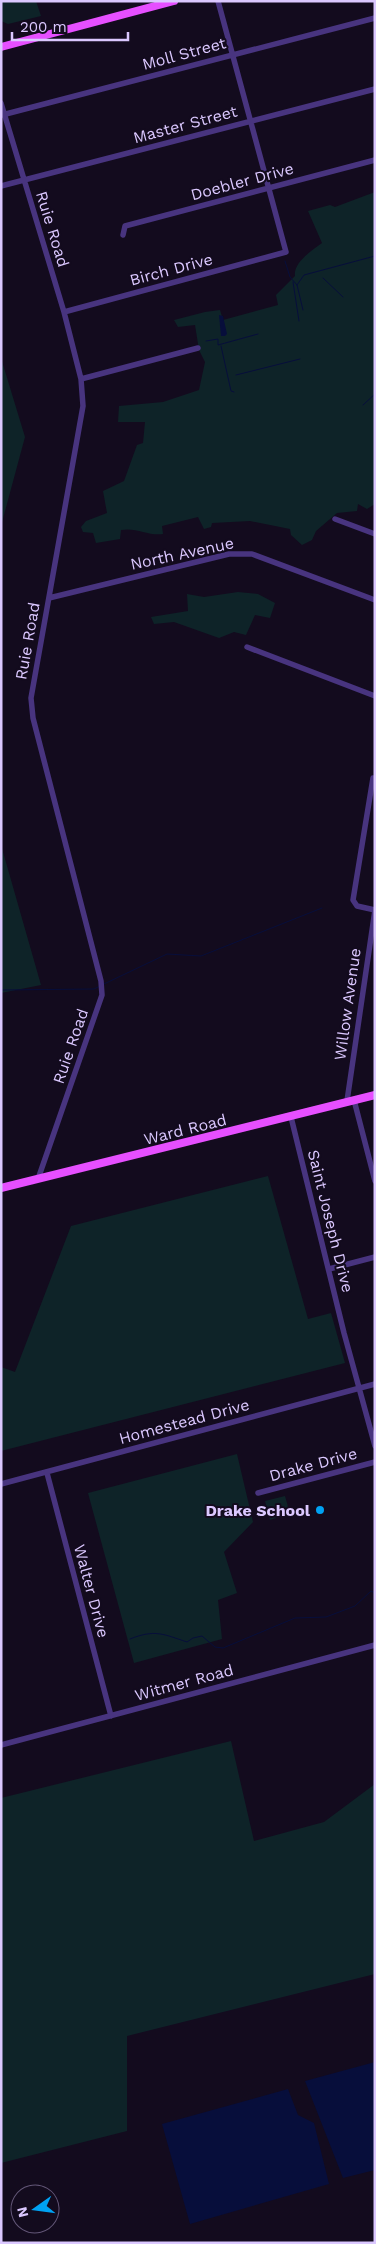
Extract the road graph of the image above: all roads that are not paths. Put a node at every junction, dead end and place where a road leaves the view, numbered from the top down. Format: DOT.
graph roads {
  1 [pos="174,1"];
  2 [pos="218,1"];
  3 [pos="152,4"];
  4 [pos="375,18"];
  5 [pos="1,47"];
  6 [pos="232,54"];
  7 [pos="375,89"];
  8 [pos="1,102"];
  9 [pos="3,115"];
  10 [pos="250,121"];
  11 [pos="375,160"];
  12 [pos="24,180"];
  13 [pos="1,186"];
  14 [pos="268,188"];
  15 [pos="123,235"];
  16 [pos="64,312"];
  17 [pos="198,348"];
  18 [pos="81,379"];
  19 [pos="334,519"];
  20 [pos="375,534"];
  21 [pos="49,598"];
  22 [pos="375,600"];
  23 [pos="247,647"];
  24 [pos="375,696"];
  25 [pos="373,778"];
  26 [pos="372,801"];
  27 [pos="375,910"];
  28 [pos="375,1095"];
  29 [pos="350,1101"];
  30 [pos="291,1117"];
  31 [pos="38,1178"];
  32 [pos="375,1181"];
  33 [pos="1,1188"];
  34 [pos="375,1256"];
  35 [pos="329,1270"];
  36 [pos="375,1384"];
  37 [pos="359,1388"];
  38 [pos="375,1446"];
  39 [pos="375,1462"];
  40 [pos="46,1473"];
  41 [pos="1,1484"];
  42 [pos="258,1493"];
  43 [pos="375,1646"];
  44 [pos="111,1716"];
  45 [pos="1,1745"];
  1 -- 3 [label="main road"];
  2 -- 6 [label="street"];
  3 -- 5 [label="main road"];
  4 -- 6 [label="street, Moll Street"];
  6 -- 9 [label="street, Moll Street"];
  6 -- 10 [label="street"];
  7 -- 10 [label="street, Master Street"];
  8 -- 9 [label="street, Ruie Road"];
  9 -- 12 [label="street, Ruie Road"];
  10 -- 12 [label="street, Master Street"];
  10 -- 14 [label="street"];
  11 -- 14 [label="street, Doebler Drive"];
  12 -- 13 [label="street, Master Street"];
  12 -- 16 [label="street, Ruie Road"];
  14 -- 15 [label="street, Doebler Drive"];
  14 -- 16 [label="street, Birch Drive"];
  16 -- 18 [label="street, Ruie Road"];
  17 -- 18 [label="street"];
  18 -- 21 [label="street, Ruie Road"];
  19 -- 20 [label="street"];
  21 -- 22 [label="street, North Avenue"];
  21 -- 31 [label="street, Ruie Road"];
  23 -- 24 [label="street"];
  25 -- 26 [label="street"];
  26 -- 27 [label="street"];
  27 -- 29 [label="street, Willow Avenue"];
  28 -- 29 [label="main road, Ward Road"];
  29 -- 30 [label="main road, Ward Road"];
  29 -- 32 [label="street"];
  30 -- 31 [label="main road, Ward Road"];
  30 -- 35 [label="street, Saint Joseph Drive"];
  31 -- 33 [label="main road, Ward Road"];
  34 -- 35 [label="street"];
  35 -- 37 [label="street, Saint Joseph Drive"];
  36 -- 37 [label="street, Homestead Drive"];
  37 -- 38 [label="street, Saint Joseph Drive"];
  37 -- 40 [label="street, Homestead Drive"];
  39 -- 42 [label="street, Drake Drive"];
  40 -- 41 [label="street, Homestead Drive"];
  40 -- 44 [label="street, Walter Drive"];
  43 -- 44 [label="street, Witmer Road"];
  44 -- 45 [label="street, Witmer Road"];
}
